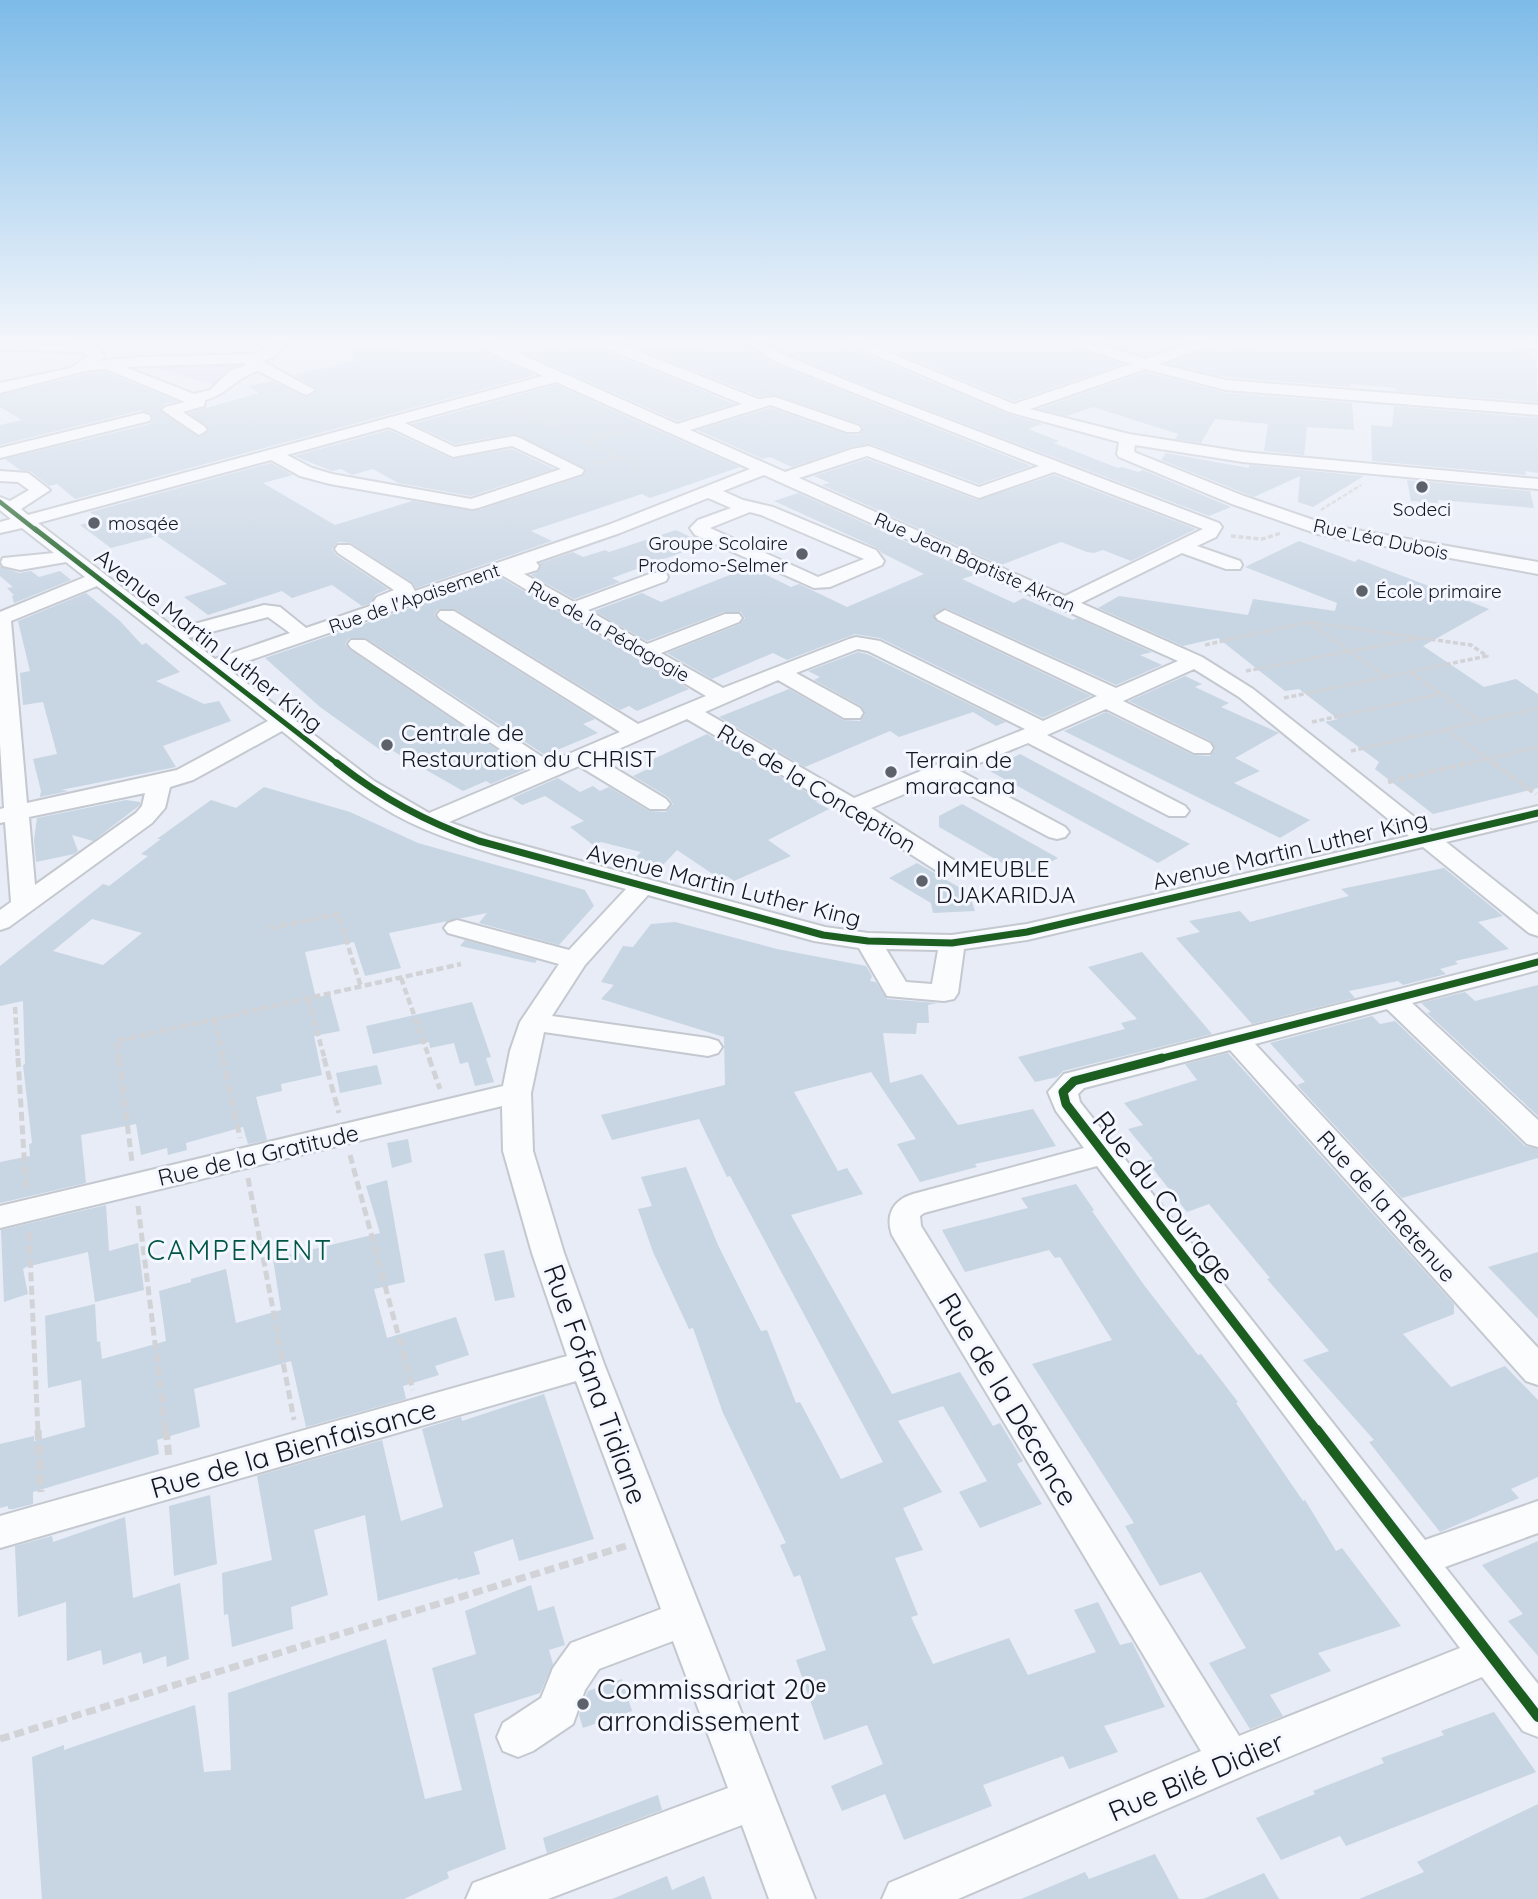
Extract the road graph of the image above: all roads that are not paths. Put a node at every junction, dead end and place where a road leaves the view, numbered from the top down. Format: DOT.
graph roads {
  1 [pos="83,433"];
  2 [pos="352,433"];
  3 [pos="413,433"];
  4 [pos="681,433"];
  5 [pos="966,433"];
  6 [pos="1104,433"];
  7 [pos="1128,439"];
  8 [pos="0,453"];
  9 [pos="273,454"];
  10 [pos="1054,466"];
  11 [pos="767,468"];
  12 [pos="0,476"];
  13 [pos="787,477"];
  14 [pos="1538,484"];
  15 [pos="706,494"];
  16 [pos="748,507"];
  17 [pos="14,534"];
  18 [pos="610,535"];
  19 [pos="1181,547"];
  20 [pos="344,549"];
  21 [pos="69,556"];
  22 [pos="1233,565"];
  23 [pos="1538,568"];
  24 [pos="659,577"];
  25 [pos="98,579"];
  26 [pos="1065,603"];
  27 [pos="570,610"];
  28 [pos="447,615"];
  29 [pos="945,616"];
  30 [pos="732,618"];
  31 [pos="1,619"];
  32 [pos="298,630"];
  33 [pos="173,636"];
  34 [pos="358,644"];
  35 [pos="645,652"];
  36 [pos="1186,656"];
  37 [pos="209,664"];
  38 [pos="779,673"];
  39 [pos="723,697"];
  40 [pos="1110,698"];
  41 [pos="688,711"];
  42 [pos="852,713"];
  43 [pos="282,722"];
  44 [pos="1036,732"];
  45 [pos="636,733"];
  46 [pos="1202,748"];
  47 [pos="581,757"];
  48 [pos="548,771"];
  49 [pos="942,771"];
  50 [pos="159,783"];
  51 [pos="658,804"];
  52 [pos="853,807"];
  53 [pos="1177,811"];
  54 [pos="1538,813"];
  55 [pos="8,814"];
  56 [pos="428,822"];
  57 [pos="1057,832"];
  58 [pos="1427,838"];
  59 [pos="946,866"];
  60 [pos="642,887"];
  61 [pos="24,905"];
  62 [pos="0,922"];
  63 [pos="457,928"];
  64 [pos="1538,928"];
  65 [pos="868,941"];
  66 [pos="952,943"];
  67 [pos="575,960"];
  68 [pos="1538,962"];
  69 [pos="1393,1000"];
  70 [pos="534,1022"];
  71 [pos="1236,1040"];
  72 [pos="708,1047"];
  73 [pos="516,1093"];
  74 [pos="1538,1136"];
  75 [pos="1104,1153"];
  76 [pos="14,1214"];
  77 [pos="587,1364"];
  78 [pos="1538,1371"];
  79 [pos="1538,1517"];
  80 [pos="0,1532"];
  81 [pos="1418,1560"];
  82 [pos="684,1619"];
  83 [pos="1489,1655"];
  84 [pos="1538,1717"];
  85 [pos="518,1737"];
  86 [pos="1230,1760"];
  87 [pos="752,1800"];
  88 [pos="489,1899"];
  89 [pos="792,1899"];
  90 [pos="905,1899"];
  1 -- 8 [label="street"];
  2 -- 9 [label="street"];
  3 -- 9 [label="street"];
  4 -- 11 [label="street, Rue Jean Baptiste Akran"];
  5 -- 10 [label="street"];
  6 -- 7 [label="street"];
  7 -- 14 [label="street"];
  7 -- 23 [label="street, Rue Léa Dubois"];
  9 -- 17 [label="street"];
  10 -- 13 [label="street"];
  10 -- 19 [label="street"];
  11 -- 13 [label="street, Rue Jean Baptiste Akran"];
  11 -- 15 [label="street"];
  12 -- 17 [label="street"];
  13 -- 26 [label="street, Rue Jean Baptiste Akran"];
  15 -- 16 [label="street"];
  15 -- 18 [label="street"];
  16 -- 16 [label="street"];
  17 -- 21 [label="street, Avenue Martin Luther King"];
  17 -- 21 [label="street"];
  18 -- 27 [label="street, Rue de la Pédagogie"];
  18 -- 37 [label="street, Rue de l'Apaisement"];
  19 -- 22 [label="street"];
  19 -- 26 [label="street"];
  20 -- 32 [label="street"];
  21 -- 25 [label="street, Avenue Martin Luther King"];
  24 -- 27 [label="street"];
  25 -- 31 [label="street"];
  25 -- 33 [label="street, Avenue Martin Luther King"];
  26 -- 36 [label="street, Rue Jean Baptiste Akran"];
  27 -- 35 [label="street, Rue de la Pédagogie"];
  28 -- 45 [label="street"];
  29 -- 40 [label="street"];
  30 -- 35 [label="street"];
  31 -- 55 [label="street"];
  32 -- 33 [label="street"];
  32 -- 37 [label="street"];
  33 -- 37 [label="street, Avenue Martin Luther King"];
  34 -- 48 [label="street"];
  35 -- 39 [label="street, Rue de la Pédagogie"];
  36 -- 40 [label="street"];
  36 -- 58 [label="street, Rue Jean Baptiste Akran"];
  37 -- 43 [label="street, Avenue Martin Luther King"];
  38 -- 39 [label="street"];
  38 -- 42 [label="street"];
  38 -- 44 [label="street"];
  39 -- 41 [label="street"];
  40 -- 44 [label="street"];
  40 -- 46 [label="street"];
  41 -- 45 [label="street"];
  41 -- 52 [label="street, Rue de la Conception"];
  43 -- 50 [label="street"];
  43 -- 56 [label="street, Avenue Martin Luther King"];
  44 -- 49 [label="street"];
  44 -- 53 [label="street"];
  45 -- 47 [label="street"];
  47 -- 48 [label="street"];
  47 -- 51 [label="street"];
  48 -- 56 [label="street"];
  49 -- 52 [label="street"];
  49 -- 57 [label="street"];
  50 -- 55 [label="street"];
  50 -- 61 [label="street"];
  52 -- 59 [label="street, Rue de la Conception"];
  54 -- 58 [label="street, Avenue Martin Luther King"];
  55 -- 61 [label="street"];
  56 -- 60 [label="street, Avenue Martin Luther King"];
  58 -- 64 [label="street, Rue Jean Baptiste Akran"];
  58 -- 66 [label="street, Avenue Martin Luther King"];
  60 -- 65 [label="street, Avenue Martin Luther King"];
  60 -- 67 [label="street, Rue Fofana Tidiane"];
  61 -- 62 [label="street"];
  63 -- 67 [label="street"];
  65 -- 66 [label="street, Avenue Martin Luther King"];
  65 -- 66 [label="street"];
  67 -- 70 [label="street, Rue Fofana Tidiane"];
  68 -- 69 [label="street, Rue du Courage"];
  69 -- 71 [label="street, Rue du Courage"];
  69 -- 74 [label="street"];
  70 -- 72 [label="street"];
  70 -- 73 [label="street, Rue Fofana Tidiane"];
  71 -- 75 [label="street, Rue du Courage"];
  71 -- 78 [label="street, Rue de la Retenue"];
  73 -- 76 [label="street, Rue de la Gratitude"];
  73 -- 77 [label="street, Rue Fofana Tidiane"];
  75 -- 81 [label="street, Rue du Courage"];
  75 -- 86 [label="street, Rue de la Décence"];
  77 -- 80 [label="street, Rue de la Bienfaisance"];
  77 -- 82 [label="street, Rue Fofana Tidiane"];
  79 -- 81 [label="street"];
  81 -- 83 [label="street, Rue du Courage"];
  82 -- 85 [label="street"];
  82 -- 87 [label="street, Rue Fofana Tidiane"];
  83 -- 84 [label="street, Rue du Courage"];
  83 -- 86 [label="street, Rue Bilé Didier"];
  86 -- 90 [label="street, Rue Bilé Didier"];
  87 -- 88 [label="street"];
  87 -- 89 [label="street, Rue Fofana Tidiane"];
}
